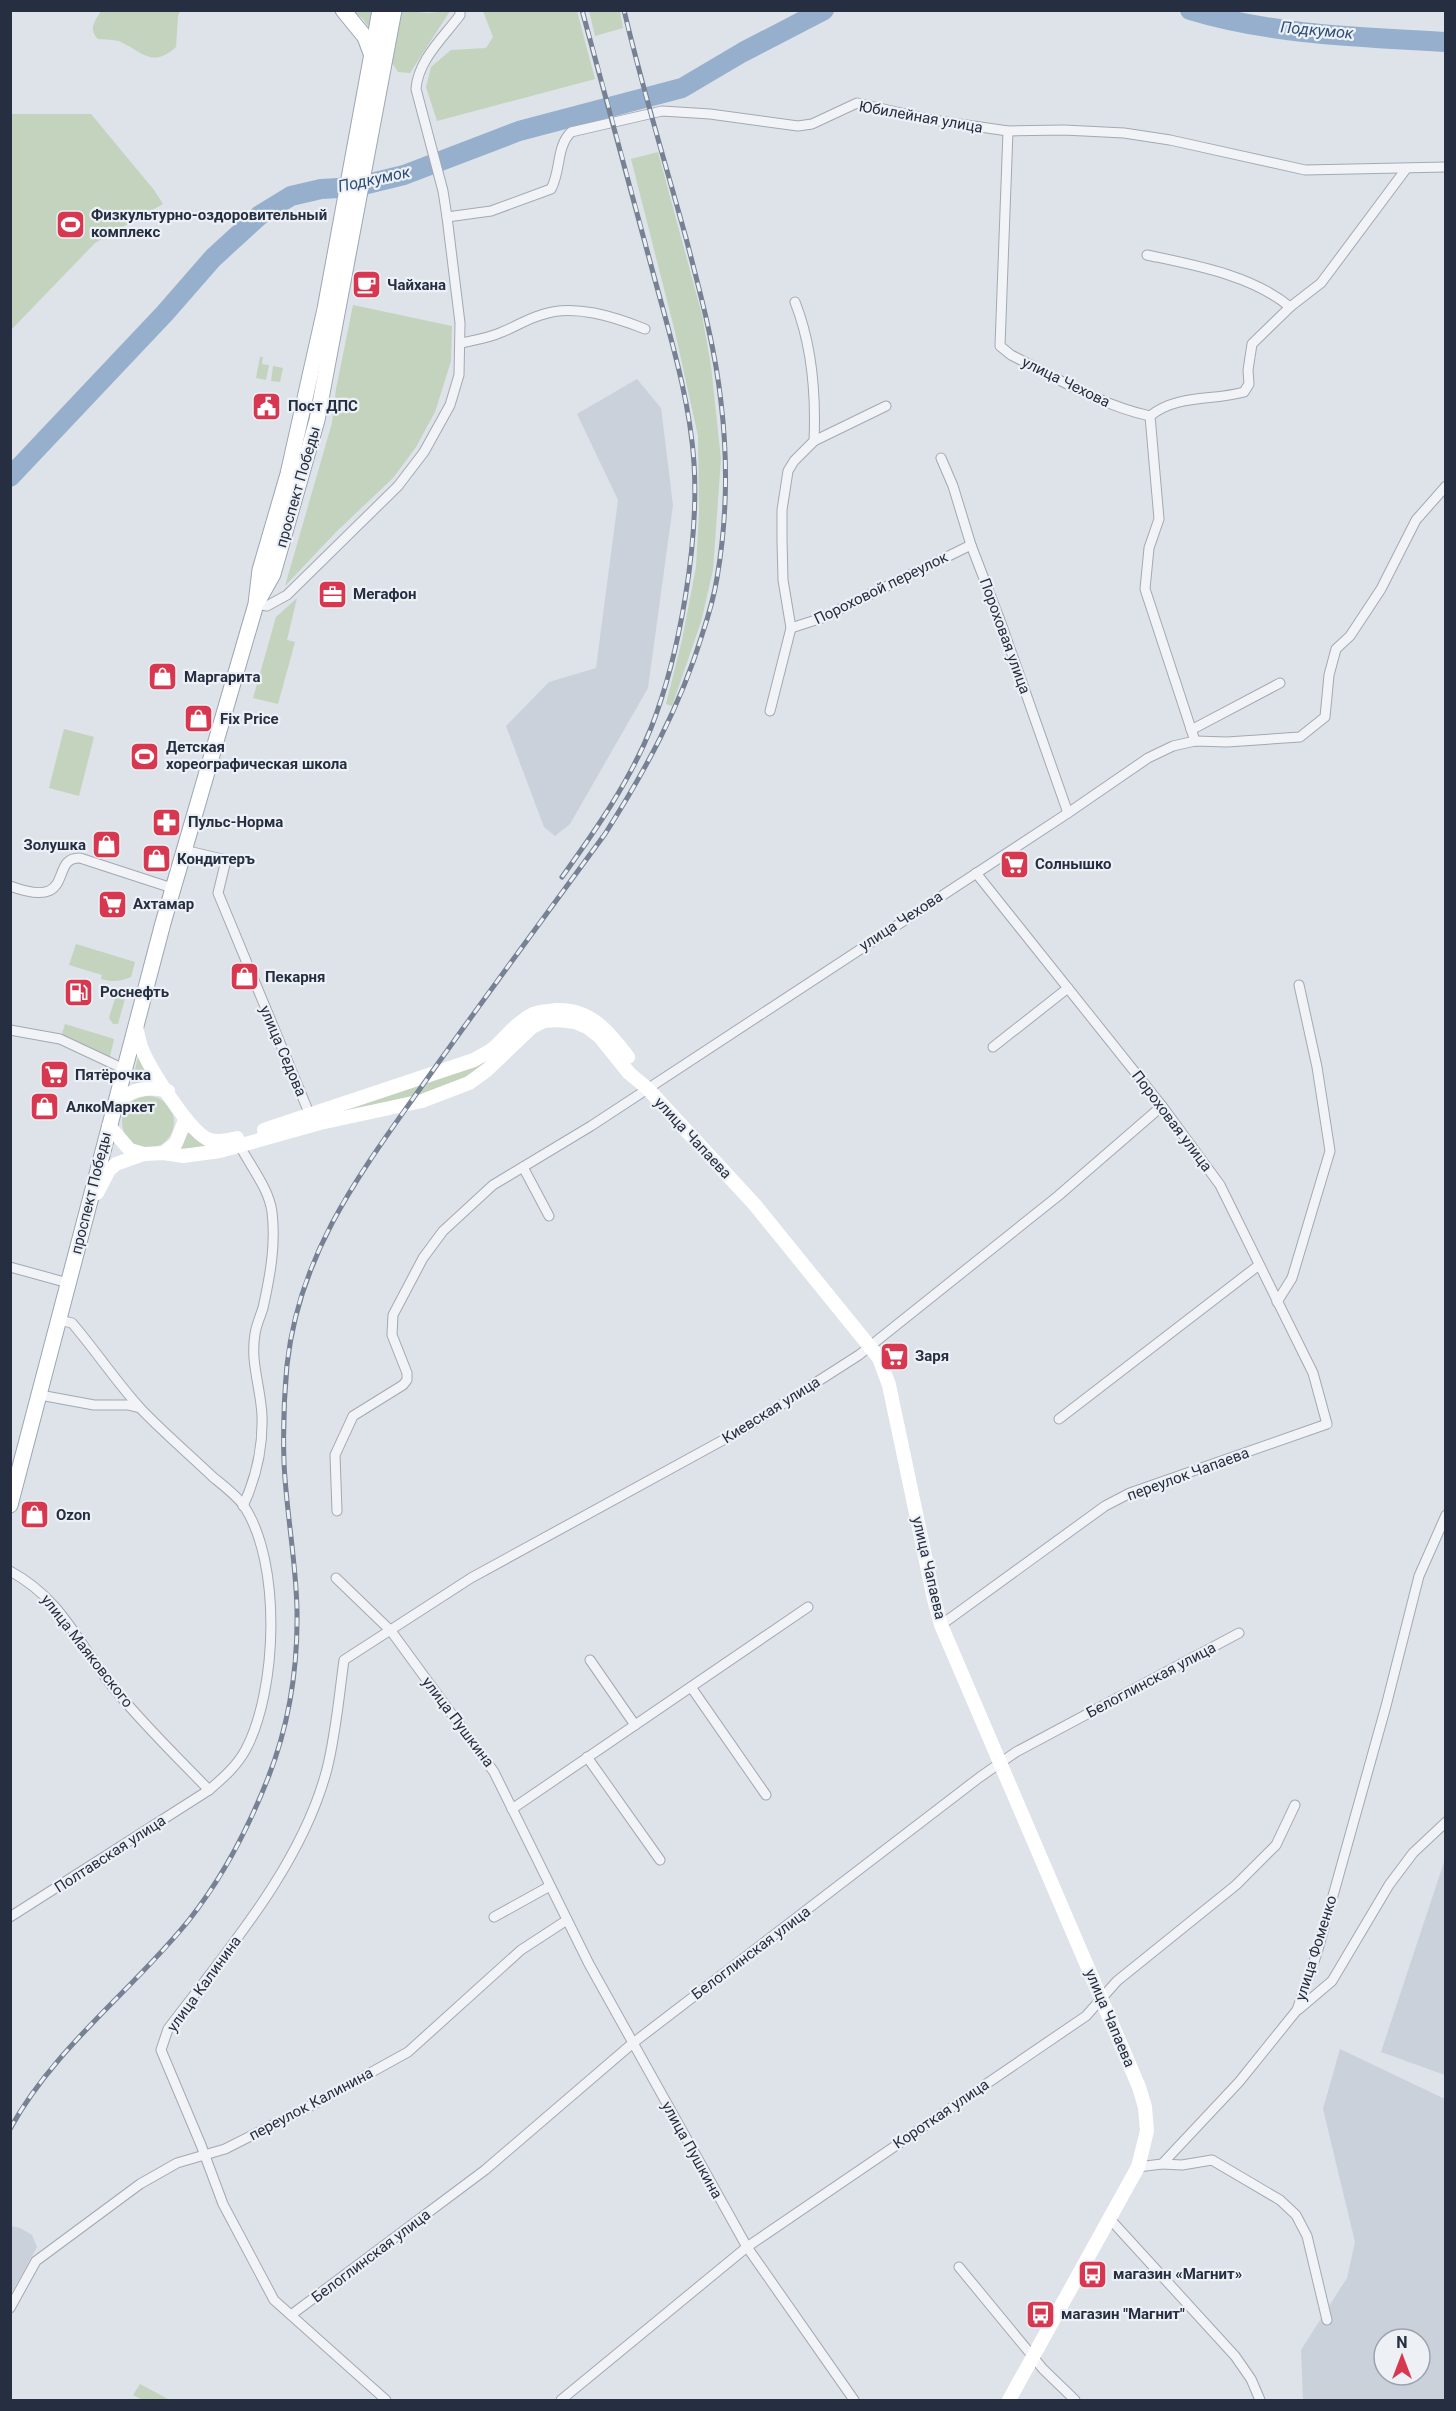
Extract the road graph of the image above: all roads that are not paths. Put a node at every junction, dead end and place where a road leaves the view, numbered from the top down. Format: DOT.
graph roads {
  1 [pos="343,10"];
  2 [pos="380,10"];
  3 [pos="394,10"];
  4 [pos="460,10"];
  5 [pos="372,56"];
  6 [pos="1008,131"];
  7 [pos="1446,167"];
  8 [pos="1406,169"];
  9 [pos="447,217"];
  10 [pos="1147,255"];
  11 [pos="795,302"];
  12 [pos="1290,307"];
  13 [pos="332,310"];
  14 [pos="645,329"];
  15 [pos="461,343"];
  16 [pos="886,406"];
  17 [pos="1150,416"];
  18 [pos="814,441"];
  19 [pos="941,458"];
  20 [pos="1446,486"];
  21 [pos="971,545"];
  22 [pos="256,604"];
  23 [pos="791,628"];
  24 [pos="1280,683"];
  25 [pos="770,711"];
  26 [pos="1191,730"];
  27 [pos="1195,741"];
  28 [pos="1068,813"];
  29 [pos="184,850"];
  30 [pos="975,873"];
  31 [pos="10,886"];
  32 [pos="172,888"];
  33 [pos="1299,985"];
  34 [pos="1068,988"];
  35 [pos="136,1025"];
  36 [pos="10,1030"];
  37 [pos="993,1047"];
  38 [pos="124,1069"];
  39 [pos="648,1089"];
  40 [pos="168,1091"];
  41 [pos="114,1105"];
  42 [pos="1162,1106"];
  43 [pos="307,1108"];
  44 [pos="184,1120"];
  45 [pos="108,1126"];
  46 [pos="240,1146"];
  47 [pos="164,1152"];
  48 [pos="144,1154"];
  49 [pos="523,1167"];
  50 [pos="88,1204"];
  51 [pos="549,1216"];
  52 [pos="1259,1265"];
  53 [pos="10,1267"];
  54 [pos="68,1283"];
  55 [pos="1277,1302"];
  56 [pos="59,1320"];
  57 [pos="870,1347"];
  58 [pos="40,1395"];
  59 [pos="140,1408"];
  60 [pos="1059,1419"];
  61 [pos="1327,1424"];
  62 [pos="10,1505"];
  63 [pos="243,1506"];
  64 [pos="337,1511"];
  65 [pos="1446,1515"];
  66 [pos="10,1572"];
  67 [pos="336,1578"];
  68 [pos="808,1607"];
  69 [pos="941,1625"];
  70 [pos="391,1631"];
  71 [pos="1239,1633"];
  72 [pos="344,1660"];
  73 [pos="590,1660"];
  74 [pos="691,1687"];
  75 [pos="635,1725"];
  76 [pos="587,1757"];
  77 [pos="1000,1763"];
  78 [pos="209,1790"];
  79 [pos="766,1796"];
  80 [pos="1294,1805"];
  81 [pos="512,1809"];
  82 [pos="1446,1822"];
  83 [pos="660,1860"];
  84 [pos="550,1886"];
  85 [pos="10,1917"];
  86 [pos="494,1917"];
  87 [pos="567,1920"];
  88 [pos="1102,1998"];
  89 [pos="1297,2010"];
  90 [pos="633,2043"];
  91 [pos="204,2156"];
  92 [pos="1162,2164"];
  93 [pos="1138,2167"];
  94 [pos="1109,2218"];
  95 [pos="747,2247"];
  96 [pos="959,2267"];
  97 [pos="10,2308"];
  98 [pos="291,2315"];
  99 [pos="1327,2320"];
  100 [pos="1032,2357"];
  101 [pos="386,2400"];
  102 [pos="561,2400"];
  103 [pos="854,2400"];
  104 [pos="1009,2400"];
  105 [pos="1075,2400"];
  106 [pos="1260,2400"];
  1 -- 5 [label="main road"];
  2 -- 5 [label="main road, проспект Победы"];
  3 -- 13 [label="main road, проспект Победы"];
  4 -- 9 [label="street"];
  5 -- 13 [label="main road, проспект Победы"];
  6 -- 8 [label="street, Юбилейная улица"];
  6 -- 9 [label="street, Юбилейная улица"];
  6 -- 17 [label="street, улица Чехова"];
  7 -- 8 [label="street, Юбилейная улица"];
  8 -- 12 [label="street"];
  9 -- 15 [label="street"];
  10 -- 12 [label="street"];
  11 -- 18 [label="street"];
  12 -- 17 [label="street"];
  13 -- 22 [label="main road, проспект Победы"];
  14 -- 15 [label="street"];
  15 -- 22 [label="street"];
  16 -- 18 [label="street"];
  17 -- 26 [label="street"];
  18 -- 23 [label="street"];
  19 -- 21 [label="street, Пороховая улица"];
  20 -- 27 [label="street, улица Чехова"];
  21 -- 23 [label="street, Пороховой переулок"];
  21 -- 28 [label="street, Пороховая улица"];
  22 -- 29 [label="main road, проспект Победы"];
  23 -- 25 [label="street"];
  24 -- 26 [label="street"];
  26 -- 27 [label="street"];
  27 -- 28 [label="street, улица Чехова"];
  28 -- 30 [label="street, улица Чехова"];
  29 -- 32 [label="main road, проспект Победы"];
  29 -- 43 [label="street, улица Седова"];
  30 -- 34 [label="street, Пороховая улица"];
  30 -- 39 [label="street, улица Чехова"];
  31 -- 32 [label="street"];
  32 -- 35 [label="main road, проспект Победы"];
  33 -- 55 [label="street"];
  34 -- 37 [label="street"];
  34 -- 42 [label="street, Пороховая улица"];
  35 -- 38 [label="main road, проспект Победы"];
  35 -- 40 [label="main road, улица Чапаева"];
  36 -- 38 [label="street"];
  38 -- 41 [label="main road, проспект Победы"];
  39 -- 44 [label="main road, улица Чапаева"];
  39 -- 46 [label="main road, улица Чапаева"];
  39 -- 49 [label="street, улица Чехова"];
  39 -- 57 [label="main road, улица Чапаева"];
  40 -- 41 [label="main road"];
  40 -- 44 [label="main road, улица Чапаева"];
  41 -- 45 [label="main road, проспект Победы"];
  42 -- 52 [label="street, Пороховая улица"];
  42 -- 57 [label="street, Киевская улица"];
  44 -- 47 [label="main road"];
  45 -- 48 [label="main road"];
  45 -- 50 [label="main road, проспект Победы"];
  46 -- 47 [label="main road, улица Чапаева"];
  46 -- 63 [label="street"];
  47 -- 48 [label="main road, улица Чапаева"];
  48 -- 50 [label="main road, улица Чапаева"];
  49 -- 51 [label="street"];
  49 -- 64 [label="street, улица Чехова"];
  50 -- 54 [label="main road, проспект Победы"];
  52 -- 55 [label="street, Пороховая улица"];
  52 -- 60 [label="street"];
  53 -- 54 [label="street"];
  54 -- 56 [label="main road, проспект Победы"];
  55 -- 61 [label="street, Пороховая улица"];
  56 -- 58 [label="main road, проспект Победы"];
  56 -- 59 [label="street, Полтавская улица"];
  57 -- 69 [label="main road, улица Чапаева"];
  57 -- 70 [label="street, Киевская улица"];
  58 -- 59 [label="street"];
  58 -- 62 [label="main road, проспект Победы"];
  59 -- 63 [label="street, Полтавская улица"];
  61 -- 69 [label="street, переулок Чапаева"];
  63 -- 78 [label="street, Полтавская улица"];
  65 -- 89 [label="street, улица Фоменко"];
  66 -- 78 [label="street, улица Маяковского"];
  67 -- 70 [label="street, улица Пушкина"];
  68 -- 74 [label="street"];
  69 -- 77 [label="main road, улица Чапаева"];
  70 -- 72 [label="street, Киевская улица"];
  70 -- 81 [label="street, улица Пушкина"];
  71 -- 77 [label="street, Белоглинская улица"];
  72 -- 91 [label="street, улица Калинина"];
  73 -- 75 [label="street"];
  74 -- 75 [label="street"];
  74 -- 79 [label="street"];
  75 -- 76 [label="street"];
  76 -- 81 [label="street"];
  76 -- 83 [label="street"];
  77 -- 88 [label="main road, улица Чапаева"];
  77 -- 90 [label="street, Белоглинская улица"];
  78 -- 85 [label="street, Полтавская улица"];
  80 -- 88 [label="street, Короткая улица"];
  81 -- 84 [label="street, улица Пушкина"];
  82 -- 89 [label="street"];
  84 -- 86 [label="street"];
  84 -- 87 [label="street, улица Пушкина"];
  87 -- 90 [label="street, улица Пушкина"];
  87 -- 91 [label="street, переулок Калинина"];
  88 -- 93 [label="main road, улица Чапаева"];
  88 -- 95 [label="street, Короткая улица"];
  89 -- 92 [label="street, улица Фоменко"];
  90 -- 95 [label="street, улица Пушкина"];
  90 -- 98 [label="street, Белоглинская улица"];
  91 -- 97 [label="street, переулок Калинина"];
  91 -- 98 [label="street, улица Калинина"];
  92 -- 93 [label="street"];
  92 -- 99 [label="street"];
  93 -- 94 [label="main road"];
  94 -- 100 [label="main road"];
  94 -- 106 [label="street"];
  95 -- 102 [label="street, Короткая улица"];
  95 -- 103 [label="street, улица Пушкина"];
  96 -- 100 [label="street"];
  98 -- 101 [label="street, улица Калинина"];
  100 -- 104 [label="main road"];
  100 -- 105 [label="street"];
}
